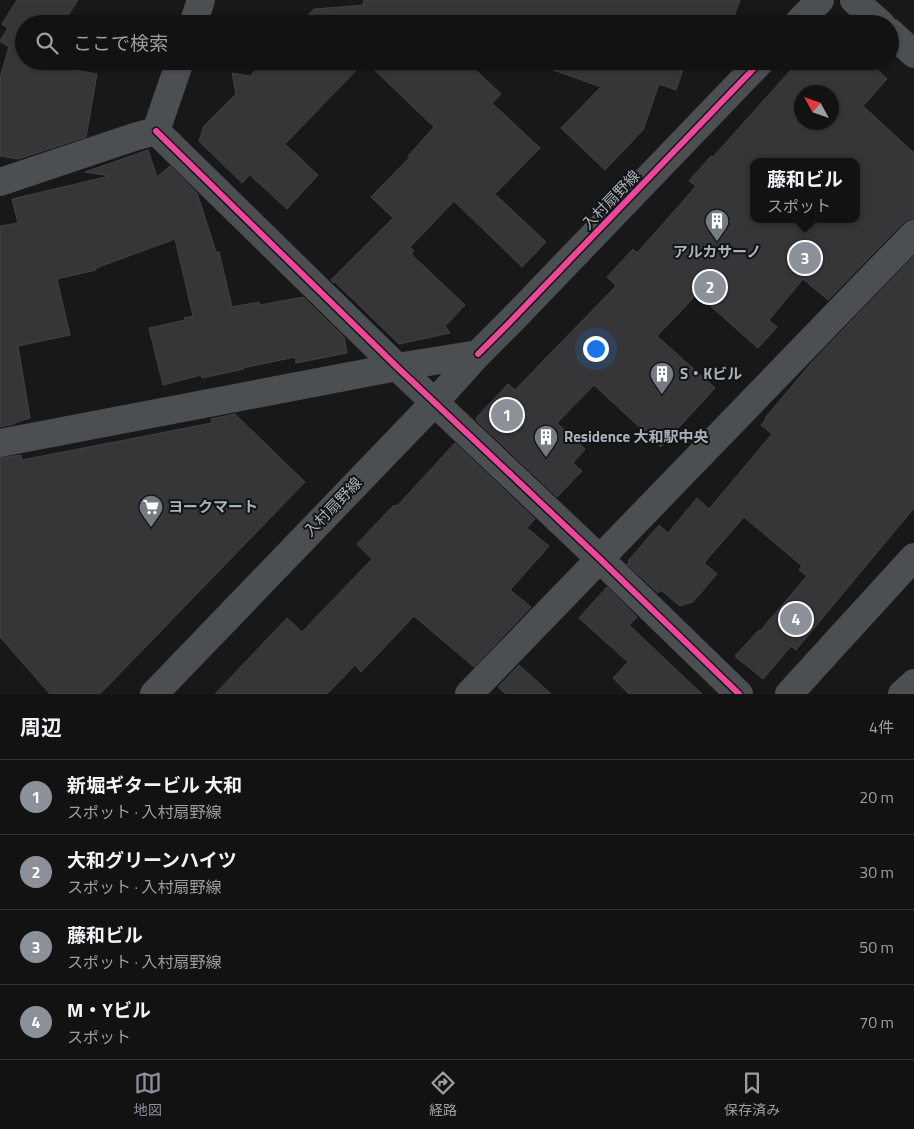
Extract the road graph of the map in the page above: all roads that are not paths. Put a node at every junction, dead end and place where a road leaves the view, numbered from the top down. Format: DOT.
graph roads {
  1 [pos="202,0"];
  2 [pos="820,0"];
  3 [pos="854,0"];
  4 [pos="196,15"];
  5 [pos="806,15"];
  6 [pos="871,15"];
  7 [pos="899,40"];
  8 [pos="914,54"];
  9 [pos="177,70"];
  10 [pos="753,70"];
  11 [pos="156,131"];
  12 [pos="0,182"];
  13 [pos="914,234"];
  14 [pos="478,354"];
  15 [pos="397,367"];
  16 [pos="434,402"];
  17 [pos="0,443"];
  18 [pos="914,557"];
  19 [pos="600,559"];
  20 [pos="914,683"];
  21 [pos="154,694"];
  22 [pos="469,694"];
  23 [pos="739,694"];
  24 [pos="789,694"];
  25 [pos="902,694"];
  1 -- 4 [label="street"];
  2 -- 5 [label="street"];
  3 -- 6 [label="street"];
  7 -- 8 [label="street"];
  9 -- 11 [label="street"];
  10 -- 14 [label="street, 入村扇野線"];
  11 -- 12 [label="street"];
  11 -- 15 [label="street"];
  13 -- 19 [label="street"];
  14 -- 15 [label="street"];
  14 -- 16 [label="street, 入村扇野線"];
  15 -- 16 [label="street"];
  15 -- 17 [label="street"];
  16 -- 19 [label="street"];
  16 -- 21 [label="street, 入村扇野線"];
  18 -- 24 [label="street"];
  19 -- 22 [label="street"];
  19 -- 23 [label="street"];
  20 -- 25 [label="street"];
}
